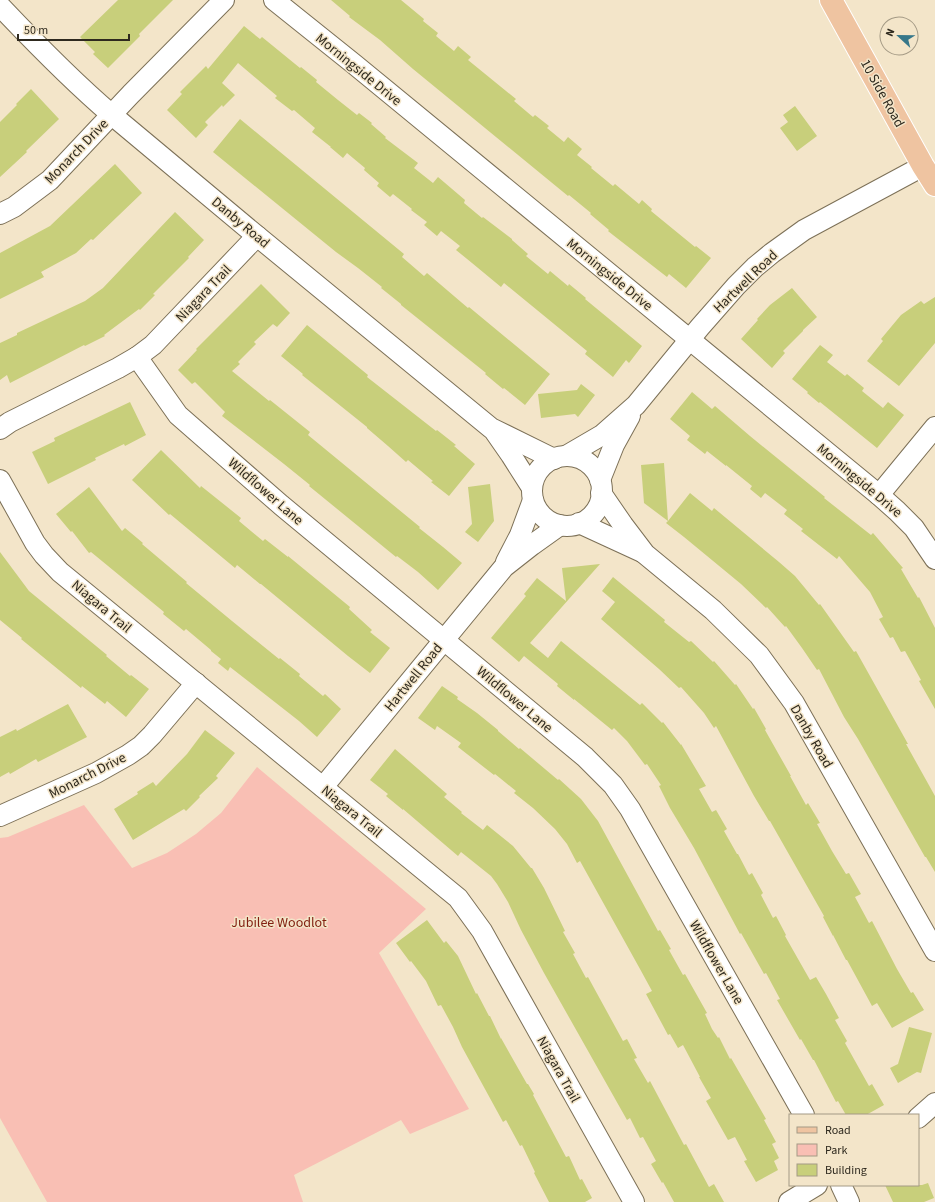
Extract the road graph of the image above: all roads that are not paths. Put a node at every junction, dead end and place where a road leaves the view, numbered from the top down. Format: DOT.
graph roads {
  1 [pos="224,0"];
  2 [pos="274,0"];
  3 [pos="831,0"];
  4 [pos="0,6"];
  5 [pos="112,115"];
  6 [pos="923,166"];
  7 [pos="935,185"];
  8 [pos="0,214"];
  9 [pos="257,236"];
  10 [pos="690,340"];
  11 [pos="137,357"];
  12 [pos="636,405"];
  13 [pos="935,427"];
  14 [pos="491,428"];
  15 [pos="0,429"];
  16 [pos="560,458"];
  17 [pos="0,480"];
  18 [pos="601,487"];
  19 [pos="533,494"];
  20 [pos="879,495"];
  21 [pos="570,524"];
  22 [pos="645,554"];
  23 [pos="935,559"];
  24 [pos="504,567"];
  25 [pos="443,640"];
  26 [pos="196,684"];
  27 [pos="323,787"];
  28 [pos="0,816"];
  29 [pos="935,951"];
  30 [pos="935,1103"];
  31 [pos="803,1114"];
  32 [pos="919,1117"];
  33 [pos="935,1117"];
  34 [pos="919,1124"];
  35 [pos="815,1186"];
  36 [pos="841,1186"];
  37 [pos="634,1202"];
  38 [pos="789,1202"];
  39 [pos="849,1202"];
  1 -- 5 [label="street"];
  2 -- 10 [label="street, Morningside Drive"];
  3 -- 6 [label="main road, 10 Side Road"];
  4 -- 5 [label="street, Danby Road"];
  5 -- 8 [label="street, Monarch Drive"];
  5 -- 9 [label="street, Danby Road"];
  6 -- 7 [label="main road, 10 Side Road"];
  6 -- 10 [label="street, Hartwell Road"];
  9 -- 11 [label="street, Niagara Trail"];
  9 -- 14 [label="street, Danby Road"];
  10 -- 12 [label="street, Hartwell Road"];
  10 -- 20 [label="street, Morningside Drive"];
  11 -- 15 [label="street, Niagara Trail"];
  11 -- 25 [label="street, Wildflower Lane"];
  12 -- 16 [label="street, Hartwell Road"];
  12 -- 18 [label="street, Hartwell Road"];
  13 -- 20 [label="street"];
  14 -- 16 [label="street, Danby Road"];
  14 -- 19 [label="street, Danby Road"];
  16 -- 18 [label="street"];
  16 -- 19 [label="street"];
  17 -- 26 [label="street, Niagara Trail"];
  18 -- 21 [label="street"];
  18 -- 22 [label="street, Danby Road"];
  19 -- 21 [label="street"];
  19 -- 24 [label="street, Hartwell Road"];
  20 -- 23 [label="street, Morningside Drive"];
  21 -- 22 [label="street, Danby Road"];
  21 -- 24 [label="street, Hartwell Road"];
  22 -- 29 [label="street, Danby Road"];
  24 -- 25 [label="street, Hartwell Road"];
  25 -- 27 [label="street, Hartwell Road"];
  25 -- 31 [label="street, Wildflower Lane"];
  26 -- 27 [label="street, Niagara Trail"];
  26 -- 28 [label="street, Monarch Drive"];
  27 -- 37 [label="street, Niagara Trail"];
  30 -- 32 [label="street"];
  33 -- 34 [label="street"];
  35 -- 38 [label="street"];
  36 -- 39 [label="street"];
}
